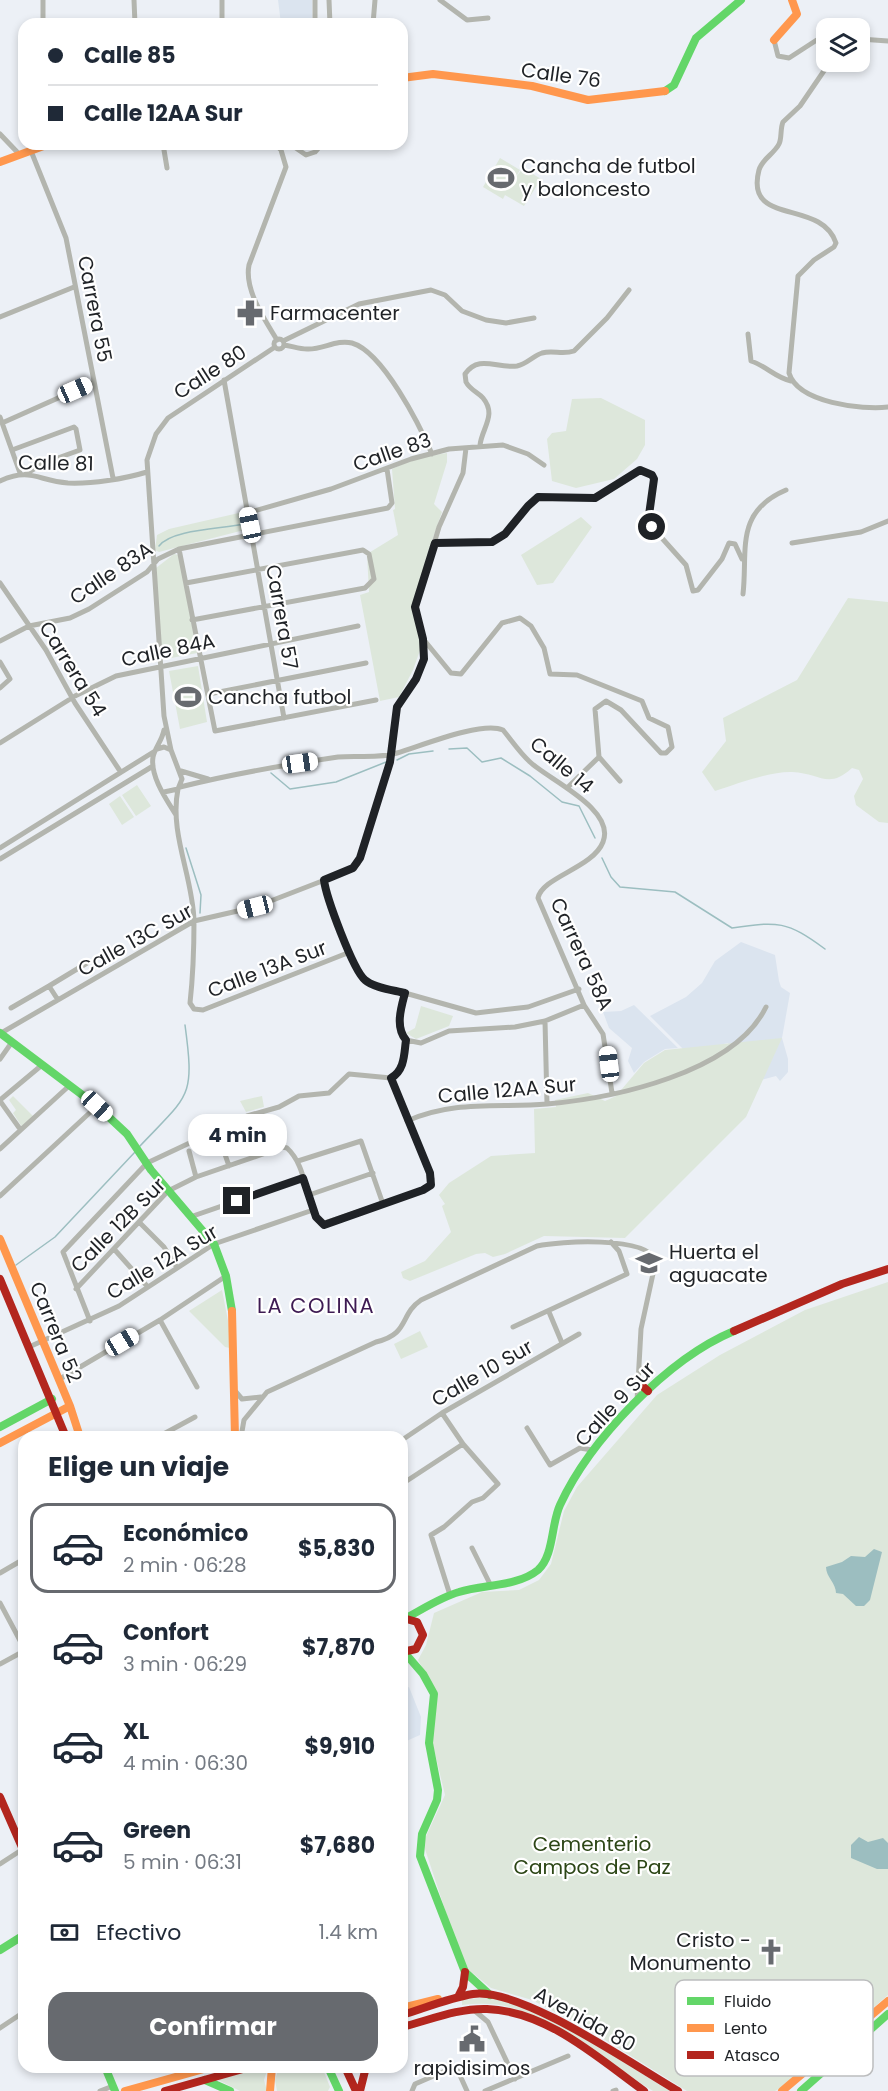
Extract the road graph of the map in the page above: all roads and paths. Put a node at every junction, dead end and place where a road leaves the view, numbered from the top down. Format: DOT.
graph roads {
  1 [pos="43,0"];
  2 [pos="134,0"];
  3 [pos="222,0"];
  4 [pos="315,0"];
  5 [pos="329,0"];
  6 [pos="375,0"];
  7 [pos="440,0"];
  8 [pos="741,0"];
  9 [pos="792,0"];
  10 [pos="44,18"];
  11 [pos="135,18"];
  12 [pos="222,18"];
  13 [pos="315,18"];
  14 [pos="330,18"];
  15 [pos="374,18"];
  16 [pos="488,18"];
  17 [pos="774,40"];
  18 [pos="870,40"];
  19 [pos="816,41"];
  20 [pos="888,41"];
  21 [pos="823,72"];
  22 [pos="408,77"];
  23 [pos="0,134"];
  24 [pos="36,150"];
  25 [pos="164,150"];
  26 [pos="281,150"];
  27 [pos="300,150"];
  28 [pos="316,150"];
  29 [pos="31,152"];
  30 [pos="20,155"];
  31 [pos="0,162"];
  32 [pos="167,168"];
  33 [pos="74,287"];
  34 [pos="629,290"];
  35 [pos="0,317"];
  36 [pos="534,318"];
  37 [pos="748,334"];
  38 [pos="281,342"];
  39 [pos="224,380"];
  40 [pos="791,381"];
  41 [pos="94,382"];
  42 [pos="888,407"];
  43 [pos="1,420"];
  44 [pos="480,445"];
  45 [pos="466,448"];
  46 [pos="12,450"];
  47 [pos="432,454"];
  48 [pos="544,465"];
  49 [pos="387,469"];
  50 [pos="147,472"];
  51 [pos="24,473"];
  52 [pos="112,478"];
  53 [pos="0,481"];
  54 [pos="786,490"];
  55 [pos="248,513"];
  56 [pos="888,521"];
  57 [pos="251,531"];
  58 [pos="435,543"];
  59 [pos="792,543"];
  60 [pos="179,549"];
  61 [pos="742,559"];
  62 [pos="153,566"];
  63 [pos="258,569"];
  64 [pos="0,583"];
  65 [pos="186,583"];
  66 [pos="743,594"];
  67 [pos="266,604"];
  68 [pos="192,620"];
  69 [pos="29,626"];
  70 [pos="358,626"];
  71 [pos="423,639"];
  72 [pos="0,641"];
  73 [pos="273,643"];
  74 [pos="201,658"];
  75 [pos="0,662"];
  76 [pos="366,663"];
  77 [pos="160,666"];
  78 [pos="279,681"];
  79 [pos="0,688"];
  80 [pos="209,694"];
  81 [pos="72,697"];
  82 [pos="376,700"];
  83 [pos="285,718"];
  84 [pos="165,723"];
  85 [pos="0,743"];
  86 [pos="156,750"];
  87 [pos="171,750"];
  88 [pos="392,754"];
  89 [pos="599,758"];
  90 [pos="153,766"];
  91 [pos="120,771"];
  92 [pos="181,771"];
  93 [pos="210,779"];
  94 [pos="620,781"];
  95 [pos="179,788"];
  96 [pos="567,788"];
  97 [pos="164,792"];
  98 [pos="176,816"];
  99 [pos="605,833"];
  100 [pos="0,848"];
  101 [pos="0,860"];
  102 [pos="324,880"];
  103 [pos="194,921"];
  104 [pos="350,952"];
  105 [pos="87,963"];
  106 [pos="49,986"];
  107 [pos="579,989"];
  108 [pos="405,993"];
  109 [pos="57,1000"];
  110 [pos="584,1005"];
  111 [pos="766,1007"];
  112 [pos="11,1008"];
  113 [pos="545,1021"];
  114 [pos="0,1033"];
  115 [pos="406,1040"];
  116 [pos="12,1042"];
  117 [pos="0,1059"];
  118 [pos="42,1065"];
  119 [pos="391,1078"];
  120 [pos="70,1085"];
  121 [pos="612,1093"];
  122 [pos="0,1100"];
  123 [pos="547,1104"];
  124 [pos="97,1106"];
  125 [pos="407,1122"];
  126 [pos="275,1123"];
  127 [pos="20,1129"];
  128 [pos="220,1140"];
  129 [pos="283,1147"];
  130 [pos="0,1149"];
  131 [pos="189,1151"];
  132 [pos="298,1161"];
  133 [pos="147,1164"];
  134 [pos="229,1166"];
  135 [pos="373,1173"];
  136 [pos="196,1177"];
  137 [pos="303,1178"];
  138 [pos="168,1191"];
  139 [pos="309,1195"];
  140 [pos="0,1196"];
  141 [pos="383,1204"];
  142 [pos="313,1210"];
  143 [pos="193,1216"];
  144 [pos="139,1222"];
  145 [pos="0,1239"];
  146 [pos="611,1242"];
  147 [pos="619,1243"];
  148 [pos="214,1244"];
  149 [pos="114,1249"];
  150 [pos="619,1251"];
  151 [pos="176,1266"];
  152 [pos="888,1269"];
  153 [pos="226,1276"];
  154 [pos="1,1282"];
  155 [pos="147,1286"];
  156 [pos="76,1289"];
  157 [pos="549,1311"];
  158 [pos="160,1320"];
  159 [pos="90,1321"];
  160 [pos="513,1327"];
  161 [pos="579,1334"];
  162 [pos="43,1341"];
  163 [pos="562,1343"];
  164 [pos="29,1347"];
  165 [pos="58,1380"];
  166 [pos="638,1382"];
  167 [pos="196,1387"];
  168 [pos="233,1389"];
  169 [pos="648,1391"];
  170 [pos="261,1397"];
  171 [pos="52,1399"];
  172 [pos="637,1401"];
  173 [pos="70,1406"];
  174 [pos="57,1413"];
  175 [pos="442,1413"];
  176 [pos="195,1417"];
  177 [pos="0,1427"];
  178 [pos="527,1428"];
  179 [pos="23,1431"];
  180 [pos="64,1431"];
  181 [pos="78,1431"];
  182 [pos="169,1431"];
  183 [pos="235,1431"];
  184 [pos="241,1431"];
  185 [pos="18,1434"];
  186 [pos="408,1436"];
  187 [pos="0,1443"];
  188 [pos="463,1444"];
  189 [pos="592,1450"];
  190 [pos="408,1480"];
  191 [pos="472,1548"];
  192 [pos="18,1562"];
  193 [pos="0,1573"];
  194 [pos="490,1584"];
  195 [pos="450,1595"];
  196 [pos="0,1603"];
  197 [pos="424,1609"];
  198 [pos="408,1616"];
  199 [pos="408,1619"];
  200 [pos="421,1627"];
  201 [pos="18,1638"];
  202 [pos="408,1650"];
  203 [pos="18,1653"];
  204 [pos="408,1655"];
  205 [pos="0,1664"];
  206 [pos="0,1797"];
  207 [pos="18,1831"];
  208 [pos="15,1832"];
  209 [pos="18,1839"];
  210 [pos="18,1853"];
  211 [pos="0,1864"];
  212 [pos="18,1939"];
  213 [pos="0,1950"];
  214 [pos="465,1972"];
  215 [pos="490,1995"];
  216 [pos="458,1997"];
  217 [pos="888,2001"];
  218 [pos="408,2006"];
  219 [pos="474,2010"];
  220 [pos="465,2011"];
  221 [pos="408,2014"];
  222 [pos="873,2014"];
  223 [pos="888,2014"];
  224 [pos="18,2016"];
  225 [pos="408,2025"];
  226 [pos="873,2027"];
  227 [pos="0,2028"];
  228 [pos="408,2030"];
  229 [pos="568,2056"];
  230 [pos="107,2073"];
  231 [pos="186,2073"];
  232 [pos="229,2073"];
  233 [pos="272,2073"];
  234 [pos="331,2073"];
  235 [pos="348,2073"];
  236 [pos="364,2073"];
  237 [pos="182,2074"];
  238 [pos="800,2076"];
  239 [pos="818,2076"];
  240 [pos="333,2078"];
  241 [pos="515,2079"];
  242 [pos="205,2080"];
  243 [pos="114,2089"];
  244 [pos="100,2091"];
  245 [pos="125,2091"];
  246 [pos="165,2091"];
  247 [pos="230,2091"];
  248 [pos="270,2091"];
  249 [pos="331,2091"];
  250 [pos="339,2091"];
  251 [pos="356,2091"];
  252 [pos="360,2091"];
  253 [pos="412,2091"];
  254 [pos="467,2091"];
  255 [pos="485,2091"];
  256 [pos="644,2091"];
  257 [pos="678,2091"];
  258 [pos="782,2091"];
  259 [pos="801,2091"];
  1 -- 10 [label="street"];
  2 -- 11 [label="street"];
  3 -- 12 [label="street"];
  4 -- 13 [label="street"];
  5 -- 14 [label="street"];
  6 -- 15 [label="street"];
  7 -- 16 [label="street"];
  8 -- 22 [label="main road, Calle 76"];
  9 -- 17 [label="main road"];
  17 -- 19 [label="street"];
  18 -- 20 [label="street"];
  21 -- 40 [label="street"];
  23 -- 30 [label="street"];
  24 -- 29 [label="main road"];
  25 -- 32 [label="street"];
  26 -- 38 [label="street"];
  27 -- 28 [label="street"];
  29 -- 30 [label="main road"];
  29 -- 33 [label="street, Carrera 55"];
  30 -- 31 [label="main road"];
  33 -- 35 [label="street"];
  33 -- 41 [label="street, Carrera 55"];
  34 -- 44 [label="street"];
  36 -- 38 [label="street"];
  37 -- 40 [label="street"];
  38 -- 39 [label="street, Calle 80"];
  38 -- 47 [label="street"];
  39 -- 50 [label="street, Calle 80"];
  39 -- 55 [label="street, Carrera 57"];
  40 -- 42 [label="street"];
  41 -- 43 [label="street"];
  41 -- 52 [label="street, Carrera 55"];
  43 -- 46 [label="street"];
  44 -- 45 [label="street, Calle 83"];
  44 -- 48 [label="street, Calle 83"];
  45 -- 47 [label="street, Calle 83"];
  45 -- 58 [label="street"];
  46 -- 51 [label="street"];
  46 -- 51 [label="street"];
  47 -- 49 [label="street, Calle 83"];
  49 -- 55 [label="street, Calle 83"];
  49 -- 57 [label="street, Calle 83A"];
  50 -- 52 [label="street, Calle 81"];
  50 -- 62 [label="street"];
  51 -- 52 [label="street, Calle 81"];
  51 -- 53 [label="street, Calle 81"];
  54 -- 61 [label="street"];
  55 -- 57 [label="street, Carrera 57"];
  56 -- 59 [label="street"];
  57 -- 60 [label="street, Calle 83A"];
  57 -- 63 [label="street, Carrera 57"];
  58 -- 61 [label="street"];
  58 -- 71 [label="street"];
  60 -- 62 [label="street, Calle 83A"];
  60 -- 65 [label="street"];
  61 -- 66 [label="street"];
  62 -- 69 [label="street, Calle 83A"];
  62 -- 77 [label="street"];
  63 -- 65 [label="street"];
  63 -- 67 [label="street, Carrera 57"];
  63 -- 67 [label="street"];
  64 -- 69 [label="street, Carrera 54"];
  65 -- 68 [label="street"];
  67 -- 68 [label="street"];
  67 -- 73 [label="street, Carrera 57"];
  68 -- 74 [label="street"];
  69 -- 72 [label="street, Calle 83A"];
  69 -- 81 [label="street, Carrera 54"];
  70 -- 73 [label="street, Calle 84A"];
  71 -- 88 [label="street"];
  71 -- 89 [label="street"];
  73 -- 74 [label="street, Calle 84A"];
  73 -- 78 [label="street, Carrera 57"];
  74 -- 77 [label="street, Calle 84A"];
  74 -- 80 [label="street"];
  75 -- 79 [label="street"];
  76 -- 78 [label="street"];
  77 -- 81 [label="street, Calle 84A"];
  77 -- 84 [label="street"];
  78 -- 80 [label="street"];
  78 -- 83 [label="street, Carrera 57"];
  80 -- 83 [label="street"];
  81 -- 85 [label="street, Calle 84A"];
  81 -- 91 [label="street, Carrera 54"];
  82 -- 83 [label="street"];
  84 -- 86 [label="street"];
  84 -- 87 [label="street"];
  86 -- 87 [label="street"];
  86 -- 90 [label="street"];
  86 -- 91 [label="street"];
  87 -- 92 [label="street"];
  88 -- 93 [label="street, Calle 14"];
  88 -- 96 [label="street, Calle 14"];
  88 -- 102 [label="street, Calle 13C Sur"];
  89 -- 94 [label="street"];
  89 -- 96 [label="street"];
  90 -- 97 [label="street"];
  90 -- 101 [label="street"];
  91 -- 100 [label="street"];
  92 -- 93 [label="street"];
  92 -- 95 [label="street"];
  93 -- 95 [label="street"];
  95 -- 97 [label="street"];
  95 -- 98 [label="street"];
  96 -- 99 [label="street, Calle 14"];
  97 -- 98 [label="street"];
  98 -- 103 [label="street"];
  99 -- 107 [label="street, Carrera 58A"];
  102 -- 103 [label="street, Calle 13C Sur"];
  102 -- 104 [label="street"];
  103 -- 104 [label="street, Calle 13A Sur"];
  103 -- 109 [label="street, Calle 13C Sur"];
  104 -- 108 [label="street"];
  105 -- 106 [label="street"];
  106 -- 109 [label="street"];
  106 -- 112 [label="street"];
  107 -- 108 [label="street"];
  107 -- 110 [label="street, Carrera 58A"];
  108 -- 115 [label="street"];
  109 -- 114 [label="street, Calle 13C Sur"];
  110 -- 113 [label="street"];
  110 -- 121 [label="street, Carrera 58A"];
  111 -- 121 [label="street, Calle 12AA Sur"];
  113 -- 115 [label="street"];
  113 -- 123 [label="street"];
  114 -- 116 [label="main road"];
  115 -- 119 [label="street"];
  116 -- 117 [label="street"];
  116 -- 118 [label="main road"];
  118 -- 120 [label="main road"];
  118 -- 122 [label="street"];
  119 -- 125 [label="street"];
  119 -- 133 [label="street"];
  120 -- 124 [label="main road"];
  120 -- 127 [label="street"];
  121 -- 123 [label="street, Calle 12AA Sur"];
  122 -- 127 [label="street"];
  123 -- 125 [label="street, Calle 12AA Sur"];
  124 -- 133 [label="main road"];
  124 -- 140 [label="street"];
  125 -- 141 [label="street"];
  126 -- 129 [label="street"];
  127 -- 130 [label="street"];
  128 -- 134 [label="street"];
  129 -- 132 [label="street"];
  129 -- 134 [label="street, Calle 12B Sur"];
  131 -- 136 [label="street"];
  132 -- 135 [label="street"];
  132 -- 137 [label="street"];
  133 -- 138 [label="main road"];
  133 -- 156 [label="street"];
  134 -- 136 [label="street, Calle 12B Sur"];
  135 -- 139 [label="street"];
  135 -- 141 [label="street"];
  136 -- 138 [label="street, Calle 12B Sur"];
  137 -- 139 [label="street"];
  137 -- 143 [label="street"];
  138 -- 143 [label="main road"];
  138 -- 144 [label="street, Calle 12B Sur"];
  139 -- 142 [label="street"];
  141 -- 142 [label="street"];
  142 -- 148 [label="street, Calle 12A Sur"];
  143 -- 148 [label="main road"];
  144 -- 149 [label="street, Calle 12B Sur"];
  144 -- 151 [label="street"];
  145 -- 162 [label="main road, Carrera 52"];
  146 -- 147 [label="street"];
  146 -- 150 [label="street"];
  146 -- 170 [label="street"];
  147 -- 150 [label="street"];
  147 -- 166 [label="street"];
  148 -- 151 [label="street, Calle 12A Sur"];
  148 -- 153 [label="main road"];
  149 -- 155 [label="street"];
  149 -- 156 [label="street, Calle 12B Sur"];
  150 -- 157 [label="street"];
  151 -- 155 [label="street, Calle 12A Sur"];
  152 -- 169 [label="main road, Calle 9 Sur"];
  153 -- 158 [label="street"];
  153 -- 168 [label="main road"];
  154 -- 164 [label="main road, Carrera 52"];
  155 -- 159 [label="street, Calle 12A Sur"];
  156 -- 159 [label="street"];
  157 -- 160 [label="street"];
  157 -- 163 [label="street"];
  158 -- 165 [label="street"];
  158 -- 167 [label="street"];
  159 -- 162 [label="street, Calle 12A Sur"];
  161 -- 163 [label="street, Calle 10 Sur"];
  162 -- 164 [label="street, Calle 12A Sur"];
  162 -- 165 [label="main road, Carrera 52"];
  163 -- 175 [label="street, Calle 10 Sur"];
  164 -- 171 [label="main road, Carrera 52"];
  165 -- 173 [label="main road, Carrera 52"];
  166 -- 169 [label="main road"];
  166 -- 172 [label="street"];
  168 -- 170 [label="street"];
  168 -- 183 [label="main road"];
  169 -- 172 [label="main road, Calle 9 Sur"];
  170 -- 184 [label="street"];
  171 -- 174 [label="main road, Carrera 52"];
  171 -- 177 [label="main road"];
  172 -- 189 [label="main road, Calle 9 Sur"];
  173 -- 174 [label="main road"];
  173 -- 181 [label="main road, Carrera 52"];
  174 -- 179 [label="main road"];
  174 -- 180 [label="main road, Carrera 52"];
  175 -- 186 [label="street, Calle 10 Sur"];
  175 -- 188 [label="street"];
  176 -- 182 [label="street"];
  178 -- 189 [label="street"];
  185 -- 187 [label="main road"];
  188 -- 190 [label="street"];
  188 -- 195 [label="street"];
  189 -- 194 [label="main road, Calle 9 Sur"];
  191 -- 194 [label="street"];
  192 -- 193 [label="street"];
  194 -- 195 [label="main road, Calle 9 Sur"];
  195 -- 197 [label="main road, Calle 9 Sur"];
  196 -- 201 [label="street"];
  197 -- 198 [label="main road, Calle 9 Sur"];
  197 -- 200 [label="main road"];
  199 -- 200 [label="main road"];
  200 -- 202 [label="main road"];
  203 -- 205 [label="street"];
  204 -- 214 [label="main road"];
  206 -- 208 [label="main road"];
  207 -- 208 [label="street"];
  208 -- 209 [label="main road"];
  210 -- 211 [label="street"];
  212 -- 213 [label="main road"];
  214 -- 215 [label="main road"];
  214 -- 216 [label="main road"];
  215 -- 216 [label="main road, Avenida 80"];
  215 -- 257 [label="main road, Avenida 80"];
  216 -- 218 [label="main road"];
  216 -- 221 [label="main road, Avenida 80"];
  217 -- 222 [label="main road"];
  219 -- 220 [label="main road, Avenida 80"];
  219 -- 241 [label="street"];
  219 -- 256 [label="main road, Avenida 80"];
  220 -- 225 [label="main road, Avenida 80"];
  220 -- 228 [label="main road"];
  223 -- 226 [label="main road"];
  224 -- 227 [label="street"];
  229 -- 241 [label="street"];
  230 -- 243 [label="main road"];
  231 -- 237 [label="main road"];
  232 -- 242 [label="main road"];
  233 -- 248 [label="main road"];
  234 -- 240 [label="main road"];
  235 -- 251 [label="main road"];
  236 -- 252 [label="main road"];
  237 -- 245 [label="main road"];
  238 -- 258 [label="main road"];
  239 -- 259 [label="main road"];
  240 -- 249 [label="main road"];
  240 -- 250 [label="main road"];
  241 -- 255 [label="street"];
  242 -- 246 [label="main road"];
  242 -- 247 [label="main road"];
  243 -- 244 [label="street"];
  253 -- 254 [label="street"];
}
